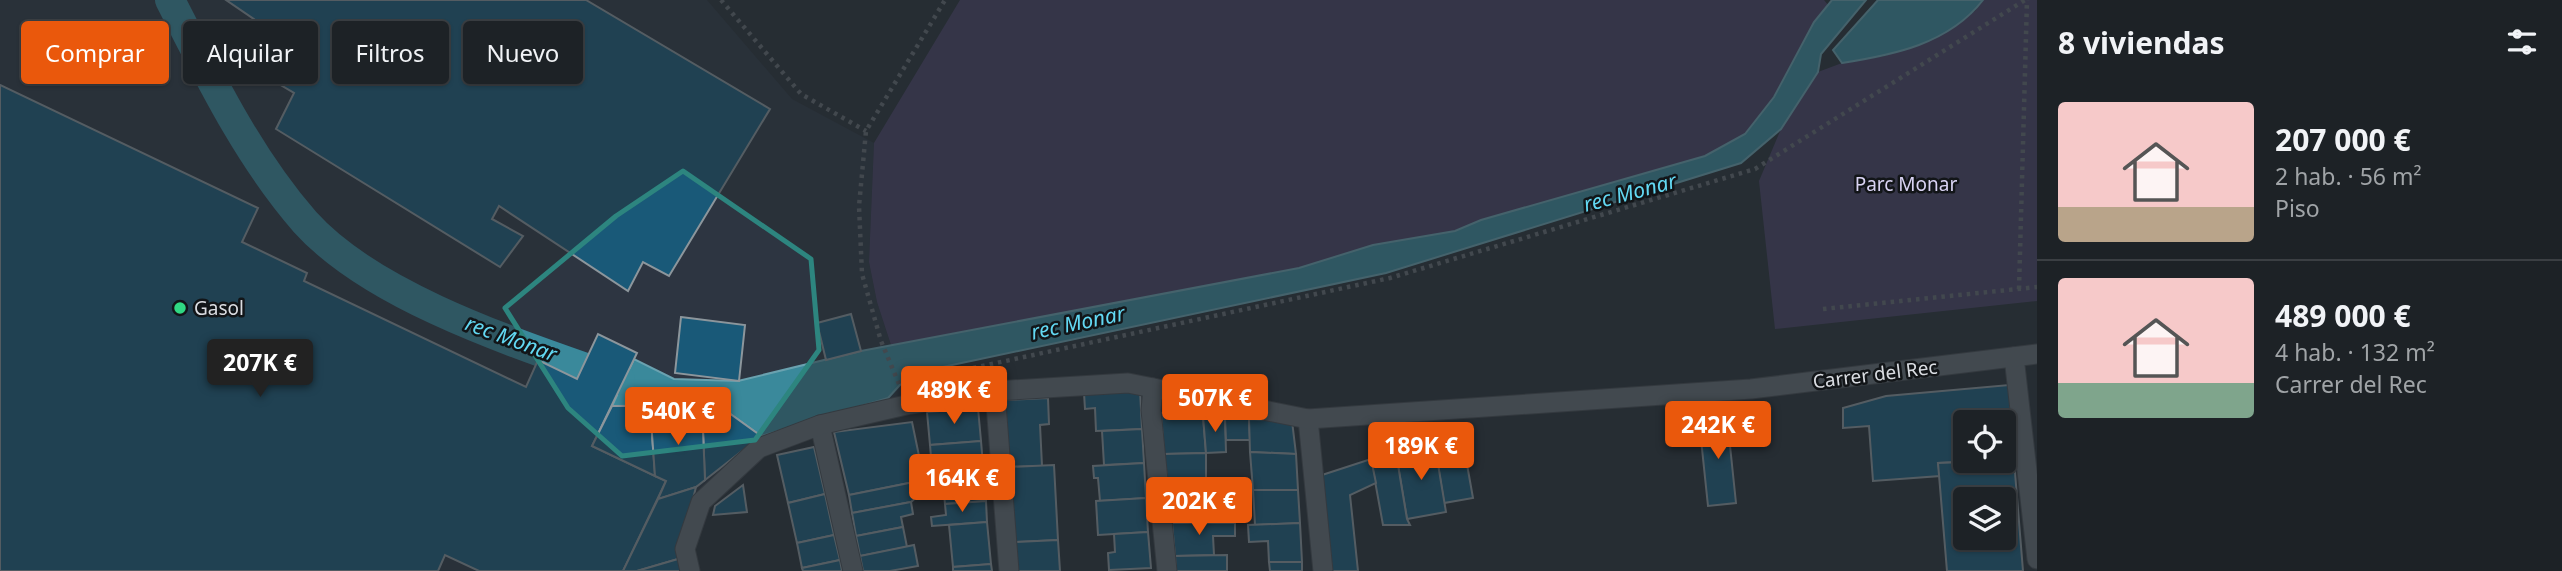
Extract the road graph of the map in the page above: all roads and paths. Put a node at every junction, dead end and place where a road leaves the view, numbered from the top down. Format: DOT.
graph roads {
  1 [pos="721,0"];
  2 [pos="945,0"];
  3 [pos="2026,0"];
  4 [pos="866,131"];
  5 [pos="2037,287"];
  6 [pos="2019,289"];
  7 [pos="1823,309"];
  8 [pos="2037,354"];
  9 [pos="2014,357"];
  10 [pos="967,369"];
  11 [pos="912,381"];
  12 [pos="1153,388"];
  13 [pos="995,391"];
  14 [pos="1308,419"];
  15 [pos="820,425"];
  16 [pos="2037,559"];
  17 [pos="690,571"];
  18 [pos="853,571"];
  19 [pos="1009,571"];
  20 [pos="1167,571"];
  21 [pos="1324,571"];
  1 -- 4 [label="path"];
  2 -- 4 [label="path"];
  3 -- 6 [label="path"];
  3 -- 10 [label="path"];
  4 -- 11 [label="path"];
  5 -- 6 [label="path"];
  6 -- 7 [label="path"];
  8 -- 9 [label="street, Carrer del Rec"];
  9 -- 14 [label="street, Carrer del Rec"];
  9 -- 16 [label="street"];
  12 -- 13 [label="street, Carrer del Rec"];
  12 -- 14 [label="street, Carrer del Rec"];
  12 -- 20 [label="street"];
  13 -- 15 [label="street, Carrer del Rec"];
  13 -- 19 [label="street"];
  14 -- 21 [label="street"];
  15 -- 17 [label="street, Carrer del Rec"];
  15 -- 18 [label="street"];
}
